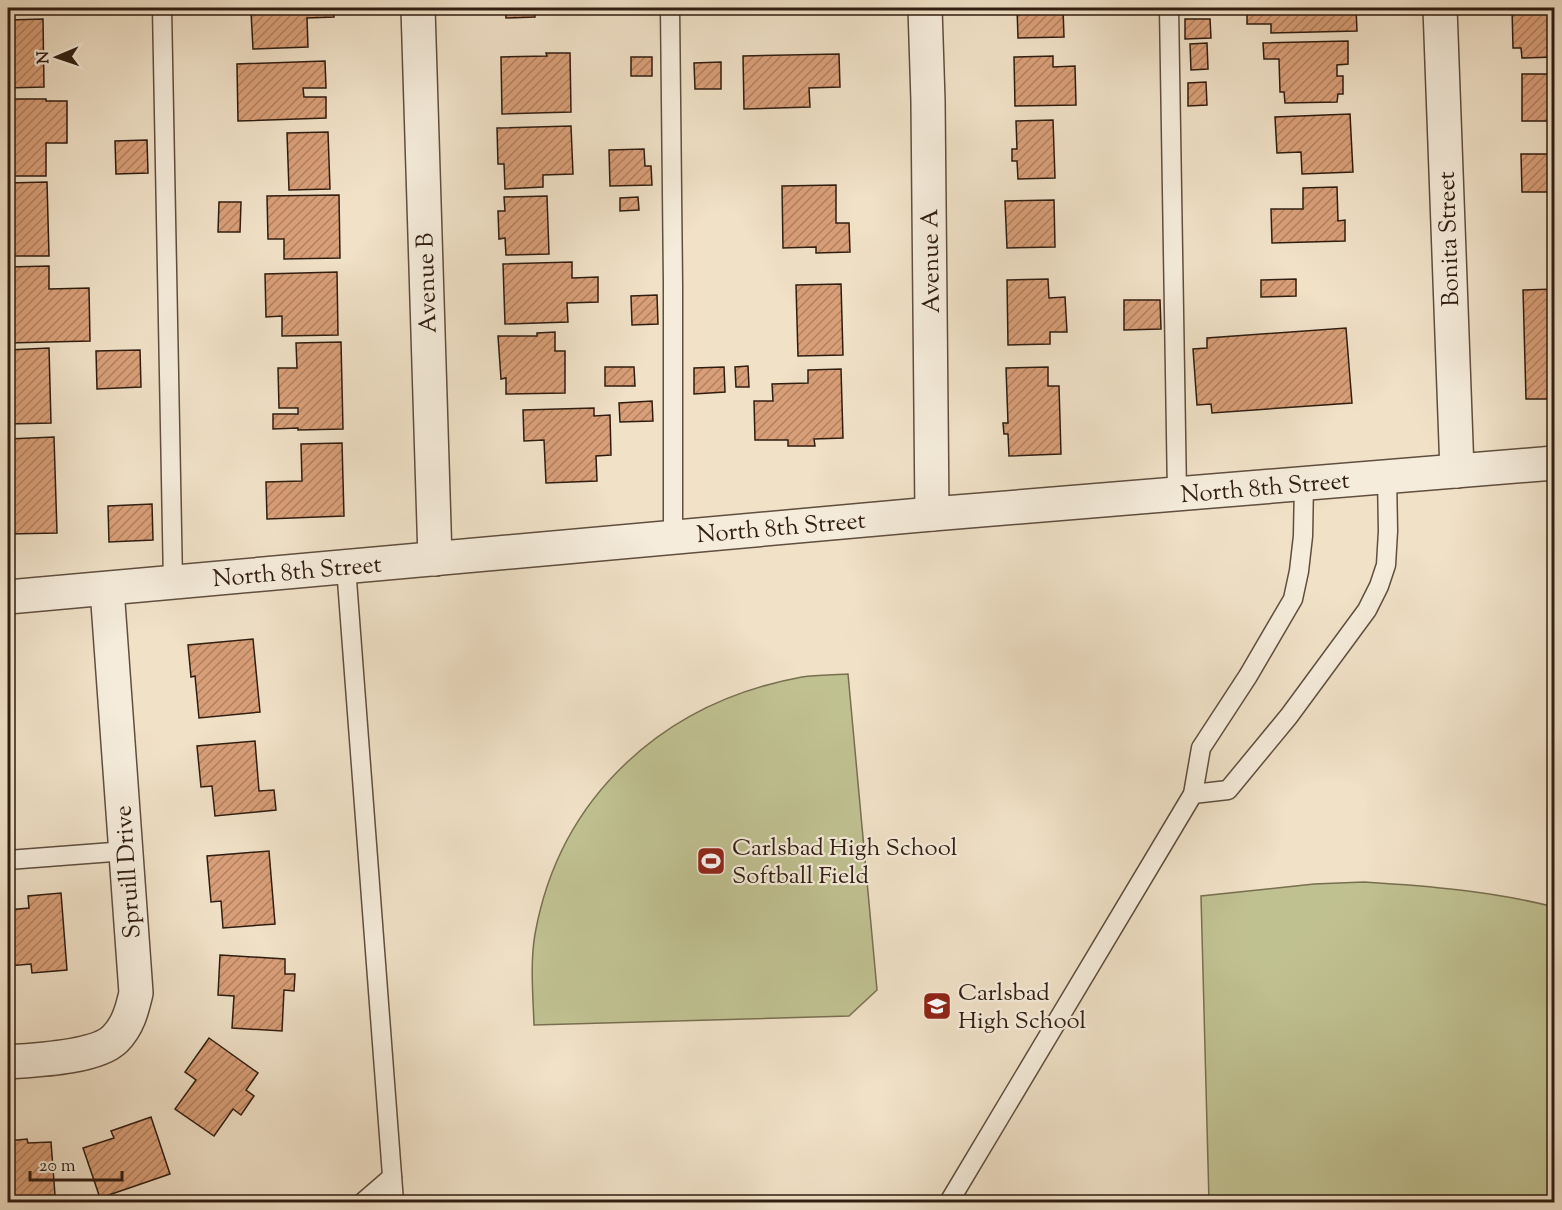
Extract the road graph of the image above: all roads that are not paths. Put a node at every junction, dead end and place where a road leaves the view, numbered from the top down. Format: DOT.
graph roads {
  1 [pos="162,8"];
  2 [pos="418,8"];
  3 [pos="670,8"];
  4 [pos="925,8"];
  5 [pos="1169,8"];
  6 [pos="1440,8"];
  7 [pos="1554,463"];
  8 [pos="1457,471"];
  9 [pos="1387,476"];
  10 [pos="1304,483"];
  11 [pos="1177,494"];
  12 [pos="932,514"];
  13 [pos="673,537"];
  14 [pos="435,559"];
  15 [pos="346,567"];
  16 [pos="173,583"];
  17 [pos="107,589"];
  18 [pos="8,597"];
  19 [pos="1193,794"];
  20 [pos="126,851"];
  21 [pos="8,860"];
  22 [pos="8,1062"];
  23 [pos="392,1177"];
  24 [pos="363,1203"];
  25 [pos="394,1203"];
  26 [pos="949,1203"];
  1 -- 16 [label="lane"];
  2 -- 14 [label="street, Avenue B"];
  3 -- 13 [label="lane"];
  4 -- 12 [label="street, Avenue A"];
  5 -- 11 [label="lane"];
  6 -- 8 [label="street, Bonita Street"];
  7 -- 8 [label="street, North 8th Street"];
  8 -- 9 [label="street, North 8th Street"];
  9 -- 10 [label="street, North 8th Street"];
  9 -- 19 [label="lane"];
  10 -- 11 [label="street, North 8th Street"];
  10 -- 19 [label="lane"];
  11 -- 12 [label="street, North 8th Street"];
  12 -- 13 [label="street, North 8th Street"];
  13 -- 14 [label="street, North 8th Street"];
  14 -- 15 [label="street, North 8th Street"];
  15 -- 16 [label="street, North 8th Street"];
  15 -- 23 [label="lane"];
  16 -- 17 [label="street, North 8th Street"];
  17 -- 18 [label="street, North 8th Street"];
  17 -- 20 [label="street, Spruill Drive"];
  19 -- 26 [label="lane"];
  20 -- 21 [label="lane"];
  20 -- 22 [label="street, Spruill Drive"];
  23 -- 24 [label="lane"];
  23 -- 25 [label="lane"];
}
